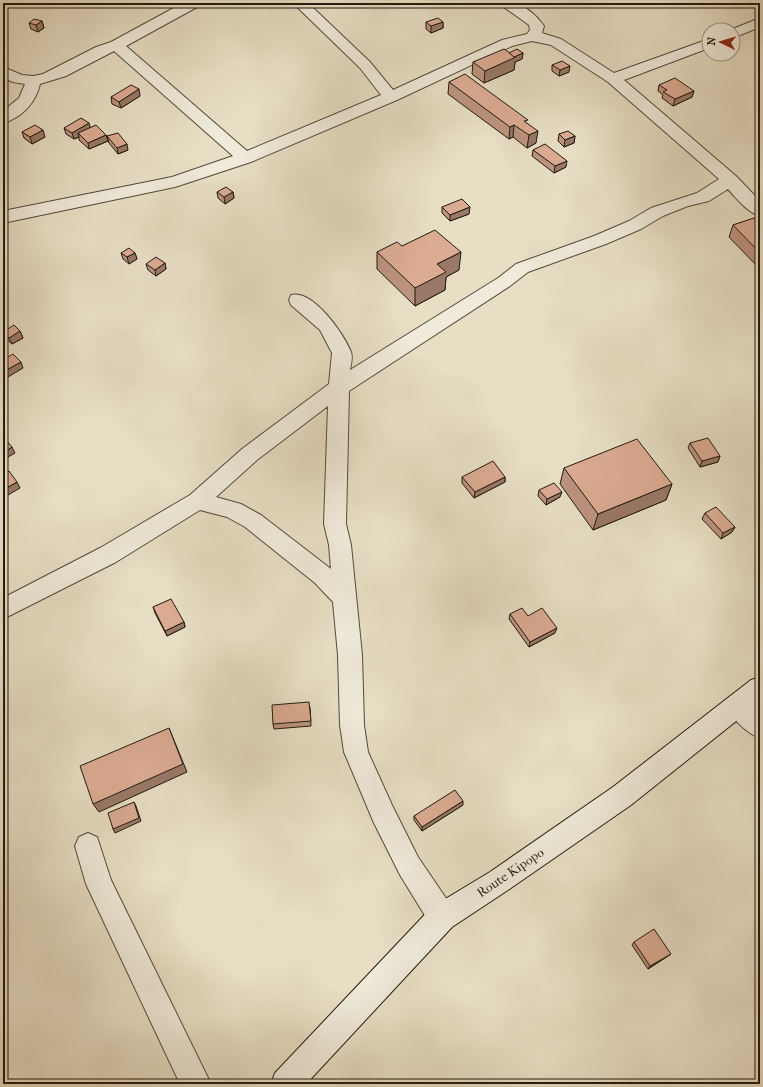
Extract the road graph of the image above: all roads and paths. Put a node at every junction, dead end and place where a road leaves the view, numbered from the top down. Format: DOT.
graph roads {
  1 [pos="194,3"];
  2 [pos="300,3"];
  3 [pos="506,3"];
  4 [pos="760,22"];
  5 [pos="741,30"];
  6 [pos="532,37"];
  7 [pos="116,45"];
  8 [pos="701,46"];
  9 [pos="3,72"];
  10 [pos="613,79"];
  11 [pos="33,82"];
  12 [pos="391,97"];
  13 [pos="3,118"];
  14 [pos="245,158"];
  15 [pos="730,180"];
  16 [pos="756,202"];
  17 [pos="3,217"];
  18 [pos="298,300"];
  19 [pos="339,387"];
  20 [pos="198,501"];
  21 [pos="344,598"];
  22 [pos="3,610"];
  23 [pos="760,688"];
  24 [pos="738,705"];
  25 [pos="760,727"];
  26 [pos="88,846"];
  27 [pos="442,917"];
  28 [pos="196,1084"];
  29 [pos="286,1084"];
  1 -- 7 [label="street"];
  2 -- 12 [label="street"];
  3 -- 6 [label="street"];
  4 -- 5 [label="street"];
  6 -- 10 [label="street"];
  6 -- 12 [label="street"];
  7 -- 11 [label="street"];
  7 -- 14 [label="street"];
  8 -- 10 [label="street"];
  9 -- 11 [label="street"];
  10 -- 15 [label="street"];
  11 -- 13 [label="street"];
  12 -- 14 [label="street"];
  14 -- 17 [label="street"];
  15 -- 16 [label="street"];
  15 -- 19 [label="street"];
  18 -- 19 [label="street"];
  19 -- 20 [label="street"];
  19 -- 21 [label="street"];
  20 -- 21 [label="street"];
  20 -- 22 [label="street"];
  21 -- 27 [label="street"];
  23 -- 24 [label="street, Route Kipopo"];
  24 -- 25 [label="street"];
  24 -- 27 [label="street, Route Kipopo"];
  26 -- 28 [label="street"];
  27 -- 29 [label="street, Route Kipopo"];
}
